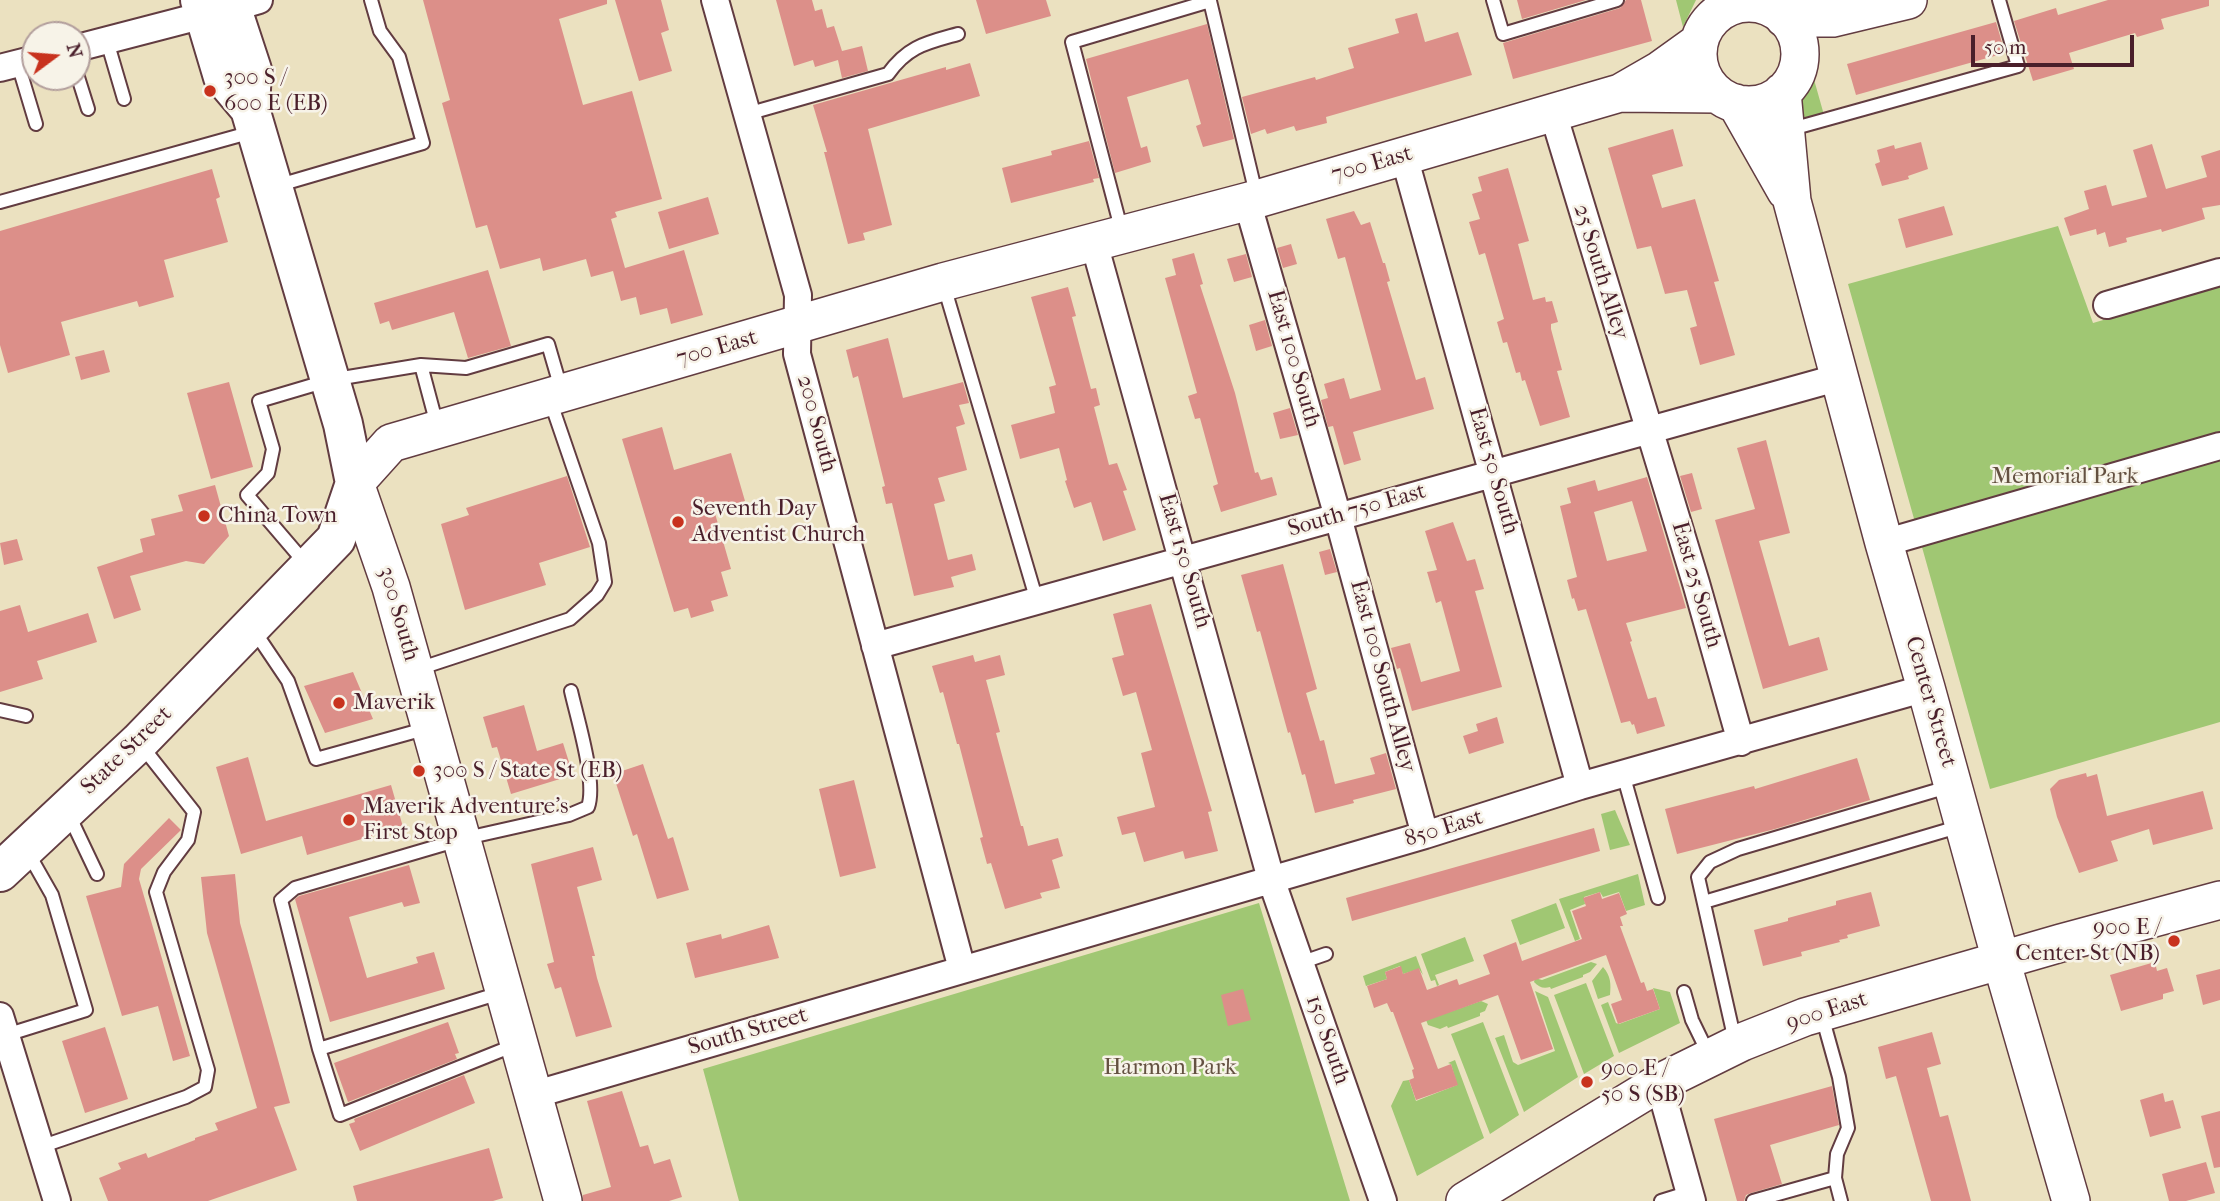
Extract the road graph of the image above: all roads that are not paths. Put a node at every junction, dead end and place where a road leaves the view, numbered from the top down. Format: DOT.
graph roads {
  1 [pos="371,0"];
  2 [pos="715,0"];
  3 [pos="1493,0"];
  4 [pos="1618,0"];
  5 [pos="1999,0"];
  6 [pos="1892,4"];
  7 [pos="225,5"];
  8 [pos="1769,7"];
  9 [pos="1711,18"];
  10 [pos="958,34"];
  11 [pos="107,41"];
  12 [pos="91,45"];
  13 [pos="18,64"];
  14 [pos="1790,80"];
  15 [pos="83,91"];
  16 [pos="1620,93"];
  17 [pos="124,99"];
  18 [pos="1727,99"];
  19 [pos="89,109"];
  20 [pos="1553,113"];
  21 [pos="747,114"];
  22 [pos="253,120"];
  23 [pos="36,124"];
  24 [pos="1786,131"];
  25 [pos="1404,156"];
  26 [pos="272,187"];
  27 [pos="1252,200"];
  28 [pos="1792,201"];
  29 [pos="0,202"];
  30 [pos="1109,239"];
  31 [pos="2220,272"];
  32 [pos="943,282"];
  33 [pos="2107,305"];
  34 [pos="796,326"];
  35 [pos="421,365"];
  36 [pos="1840,377"];
  37 [pos="330,380"];
  38 [pos="556,395"];
  39 [pos="438,430"];
  40 [pos="1648,430"];
  41 [pos="2220,446"];
  42 [pos="1494,472"];
  43 [pos="355,483"];
  44 [pos="1338,517"];
  45 [pos="1884,543"];
  46 [pos="1184,560"];
  47 [pos="309,567"];
  48 [pos="1037,601"];
  49 [pos="251,626"];
  50 [pos="875,646"];
  51 [pos="414,670"];
  52 [pos="1926,688"];
  53 [pos="571,691"];
  54 [pos="0,710"];
  55 [pos="26,716"];
  56 [pos="430,728"];
  57 [pos="139,742"];
  58 [pos="1741,742"];
  59 [pos="1623,774"];
  60 [pos="1954,785"];
  61 [pos="1580,786"];
  62 [pos="66,810"];
  63 [pos="1964,825"];
  64 [pos="1425,835"];
  65 [pos="462,839"];
  66 [pos="13,860"];
  67 [pos="97,874"];
  68 [pos="1271,879"];
  69 [pos="1658,898"];
  70 [pos="2220,900"];
  71 [pos="1704,902"];
  72 [pos="1326,954"];
  73 [pos="2001,960"];
  74 [pos="1300,963"];
  75 [pos="962,969"];
  76 [pos="504,991"];
  77 [pos="1684,992"];
  78 [pos="1821,1012"];
  79 [pos="3,1025"];
  80 [pos="519,1043"];
  81 [pos="319,1049"];
  82 [pos="1723,1051"];
  83 [pos="1660,1083"];
  84 [pos="533,1095"];
  85 [pos="40,1147"];
  86 [pos="1835,1178"];
  87 [pos="1691,1196"];
  88 [pos="57,1201"];
  89 [pos="563,1201"];
  90 [pos="1383,1201"];
  91 [pos="1465,1201"];
  92 [pos="1661,1201"];
  93 [pos="1754,1201"];
  94 [pos="1841,1201"];
  95 [pos="2071,1201"];
  1 -- 26 [label="lane"];
  2 -- 21 [label="street, 200 South"];
  3 -- 4 [label="lane"];
  5 -- 24 [label="lane"];
  6 -- 8 [label="street"];
  6 -- 14 [label="street"];
  7 -- 11 [label="street"];
  7 -- 22 [label="main road, 300 South"];
  8 -- 9 [label="street"];
  8 -- 14 [label="street"];
  9 -- 16 [label="street, 700 East"];
  9 -- 18 [label="street"];
  10 -- 21 [label="lane"];
  11 -- 12 [label="street"];
  11 -- 17 [label="lane"];
  13 -- 23 [label="lane"];
  14 -- 18 [label="street"];
  14 -- 24 [label="street, Center Street"];
  15 -- 19 [label="lane"];
  16 -- 18 [label="street, 700 East"];
  16 -- 20 [label="street, 700 East"];
  18 -- 28 [label="street, Center Street"];
  20 -- 25 [label="street, 700 East"];
  20 -- 40 [label="street, 25 South Alley"];
  21 -- 34 [label="street, 200 South"];
  22 -- 26 [label="main road, 300 South"];
  22 -- 29 [label="lane"];
  24 -- 28 [label="street, Center Street"];
  25 -- 27 [label="street, 700 East"];
  25 -- 42 [label="street, East 50 South"];
  26 -- 37 [label="main road, 300 South"];
  27 -- 30 [label="street, 700 East"];
  27 -- 30 [label="lane"];
  27 -- 44 [label="street, East 100 South"];
  28 -- 36 [label="street, Center Street"];
  30 -- 32 [label="street, 700 East"];
  30 -- 46 [label="street, East 150 South"];
  31 -- 33 [label="street"];
  32 -- 34 [label="street, 700 East"];
  32 -- 48 [label="lane"];
  34 -- 38 [label="street, 700 East"];
  34 -- 50 [label="street, 200 South"];
  35 -- 37 [label="lane"];
  35 -- 38 [label="lane"];
  35 -- 39 [label="lane"];
  36 -- 40 [label="street, South 750 East"];
  36 -- 45 [label="street, Center Street"];
  37 -- 43 [label="main road, 300 South"];
  37 -- 47 [label="lane"];
  38 -- 39 [label="street, 700 East"];
  38 -- 51 [label="lane"];
  39 -- 43 [label="street, 700 East"];
  40 -- 42 [label="street, South 750 East"];
  40 -- 58 [label="street, East 25 South"];
  41 -- 45 [label="street"];
  42 -- 44 [label="street, South 750 East"];
  42 -- 61 [label="street, East 50 South"];
  43 -- 47 [label="main road, State Street"];
  43 -- 51 [label="street, 300 South"];
  44 -- 46 [label="street, South 750 East"];
  44 -- 64 [label="street, East 100 South Alley"];
  45 -- 52 [label="street, Center Street"];
  46 -- 48 [label="street, South 750 East"];
  46 -- 68 [label="street, East 150 South"];
  47 -- 49 [label="main road, State Street"];
  48 -- 50 [label="street, South 750 East"];
  49 -- 56 [label="lane"];
  49 -- 57 [label="main road, State Street"];
  50 -- 75 [label="street, 200 South"];
  51 -- 56 [label="street, 300 South"];
  52 -- 58 [label="street, 850 East"];
  52 -- 60 [label="street, Center Street"];
  53 -- 65 [label="lane"];
  54 -- 55 [label="lane"];
  56 -- 65 [label="street, 300 South"];
  57 -- 62 [label="main road, State Street"];
  57 -- 85 [label="lane"];
  58 -- 59 [label="street, 850 East"];
  59 -- 61 [label="street, 850 East"];
  59 -- 69 [label="lane"];
  60 -- 63 [label="street, Center Street"];
  60 -- 71 [label="lane"];
  61 -- 64 [label="street, 850 East"];
  62 -- 66 [label="main road, State Street"];
  62 -- 67 [label="lane"];
  63 -- 71 [label="lane"];
  63 -- 73 [label="street, Center Street"];
  64 -- 68 [label="street, 850 East"];
  65 -- 76 [label="street, 300 South"];
  65 -- 81 [label="lane"];
  66 -- 79 [label="lane"];
  68 -- 74 [label="street, 150 South"];
  68 -- 75 [label="street, 850 East"];
  70 -- 73 [label="street, 900 East"];
  71 -- 82 [label="lane"];
  72 -- 74 [label="lane"];
  73 -- 78 [label="street, 900 East"];
  73 -- 95 [label="street, Center Street"];
  74 -- 90 [label="street, 150 South"];
  75 -- 84 [label="street, South Street"];
  76 -- 80 [label="street, 300 South"];
  76 -- 81 [label="lane"];
  77 -- 82 [label="lane"];
  78 -- 82 [label="street, 900 East"];
  78 -- 86 [label="lane"];
  79 -- 85 [label="street"];
  80 -- 81 [label="lane"];
  80 -- 84 [label="street, 300 South"];
  82 -- 83 [label="street, 900 East"];
  83 -- 87 [label="street"];
  83 -- 91 [label="street, 900 East"];
  84 -- 89 [label="street, 300 South"];
  85 -- 88 [label="street"];
  86 -- 93 [label="lane"];
  86 -- 94 [label="lane"];
  87 -- 92 [label="lane"];
}
